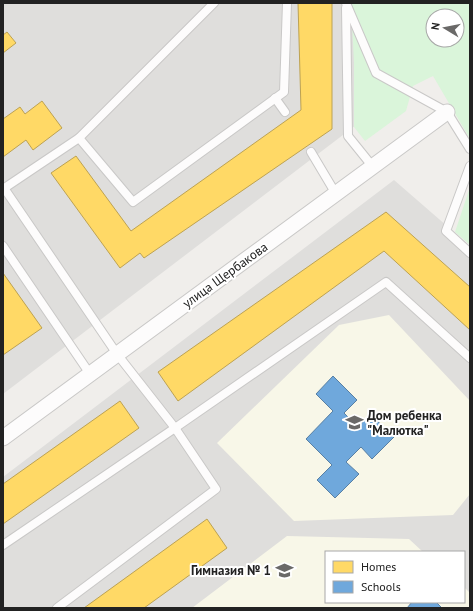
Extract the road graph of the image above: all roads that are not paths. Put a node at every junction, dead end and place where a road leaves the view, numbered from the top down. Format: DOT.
graph roads {
  1 [pos="214,3"];
  2 [pos="287,3"];
  3 [pos="346,3"];
  4 [pos="275,98"];
  5 [pos="285,112"];
  6 [pos="447,112"];
  7 [pos="79,138"];
  8 [pos="470,149"];
  9 [pos="311,152"];
  10 [pos="470,166"];
  11 [pos="373,167"];
  12 [pos="4,189"];
  13 [pos="336,194"];
  14 [pos="3,246"];
  15 [pos="470,253"];
  16 [pos="117,354"];
  17 [pos="470,358"];
  18 [pos="90,374"];
  19 [pos="175,428"];
  20 [pos="3,438"];
  21 [pos="3,545"];
  22 [pos="57,608"];
  1 -- 7 [label="lane"];
  2 -- 4 [label="lane"];
  3 -- 6 [label="lane"];
  3 -- 11 [label="lane"];
  4 -- 5 [label="lane"];
  4 -- 7 [label="lane"];
  6 -- 8 [label="lane"];
  6 -- 11 [label="street, улица Щербакова"];
  7 -- 12 [label="lane"];
  9 -- 13 [label="lane"];
  10 -- 15 [label="lane"];
  11 -- 13 [label="street, улица Щербакова"];
  12 -- 16 [label="lane"];
  13 -- 16 [label="street, улица Щербакова"];
  14 -- 18 [label="lane"];
  16 -- 18 [label="street, улица Щербакова"];
  16 -- 19 [label="lane"];
  17 -- 19 [label="lane"];
  18 -- 20 [label="street, улица Щербакова"];
  19 -- 21 [label="lane"];
  19 -- 22 [label="lane"];
}
